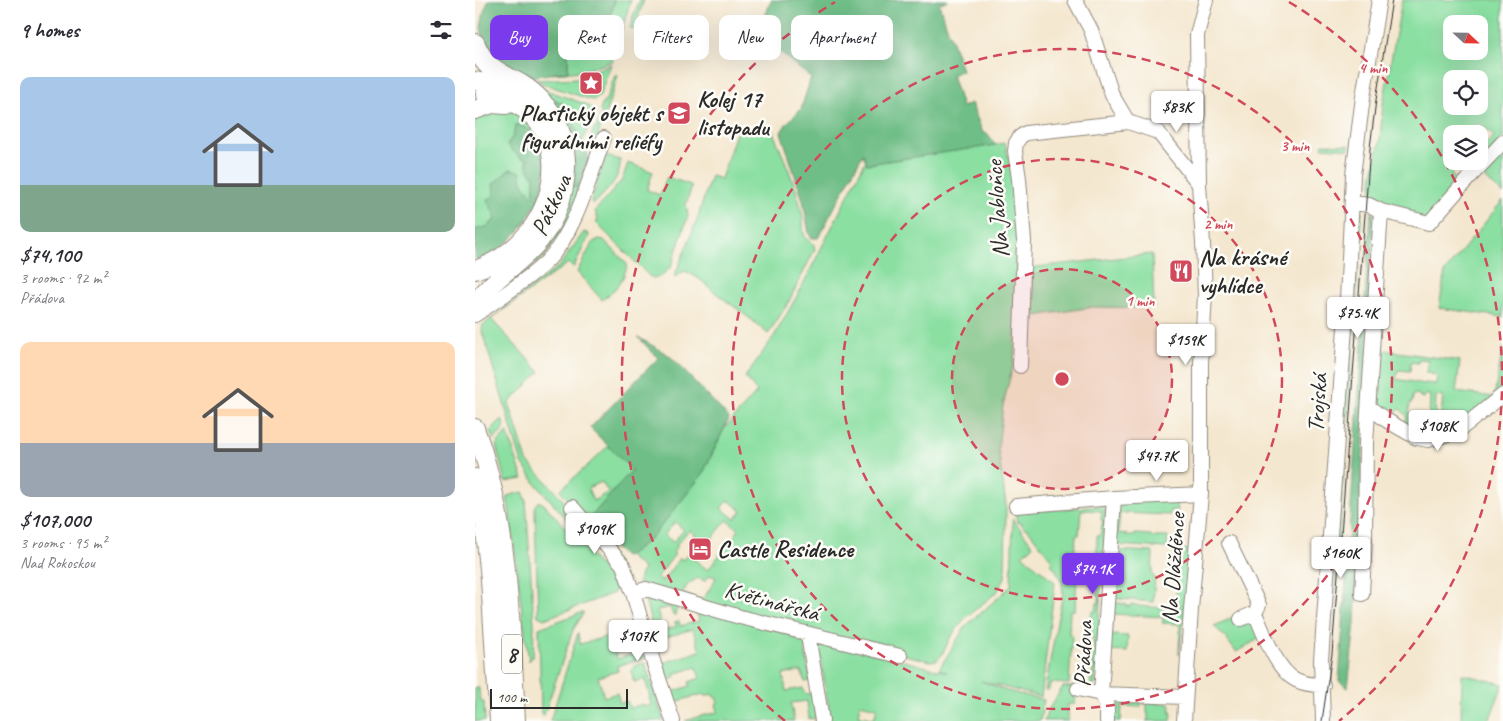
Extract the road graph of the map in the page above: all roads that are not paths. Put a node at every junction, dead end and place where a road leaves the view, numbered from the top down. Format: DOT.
graph roads {
  1 [pos="1075,0"];
  2 [pos="1206,0"];
  3 [pos="1379,0"];
  4 [pos="475,44"];
  5 [pos="475,81"];
  6 [pos="475,93"];
  7 [pos="534,107"];
  8 [pos="475,110"];
  9 [pos="1128,122"];
  10 [pos="604,138"];
  11 [pos="1503,142"];
  12 [pos="1199,184"];
  13 [pos="1351,204"];
  14 [pos="1381,211"];
  15 [pos="548,215"];
  16 [pos="475,270"];
  17 [pos="475,304"];
  18 [pos="475,315"];
  19 [pos="1020,366"];
  20 [pos="1503,395"];
  21 [pos="1369,407"];
  22 [pos="475,428"];
  23 [pos="475,478"];
  24 [pos="1201,494"];
  25 [pos="1114,498"];
  26 [pos="1016,506"];
  27 [pos="572,507"];
  28 [pos="1229,543"];
  29 [pos="633,593"];
  30 [pos="1362,594"];
  31 [pos="1255,613"];
  32 [pos="1241,619"];
  33 [pos="808,635"];
  34 [pos="900,656"];
  35 [pos="1323,685"];
  36 [pos="1078,690"];
  37 [pos="1101,694"];
  38 [pos="1185,697"];
  39 [pos="499,721"];
  40 [pos="516,721"];
  41 [pos="673,721"];
  42 [pos="822,721"];
  43 [pos="1107,721"];
  44 [pos="1184,721"];
  45 [pos="1323,721"];
  1 -- 9 [label="street"];
  2 -- 12 [label="street, Na Dlážděnce"];
  3 -- 13 [label="street, Trojská"];
  4 -- 7 [label="highway"];
  5 -- 7 [label="main road"];
  6 -- 7 [label="main road"];
  7 -- 8 [label="main road"];
  7 -- 15 [label="main road"];
  9 -- 12 [label="street, Na Jabloňce"];
  9 -- 19 [label="street, Na Jabloňce"];
  10 -- 18 [label="street, Pátkova"];
  11 -- 14 [label="street"];
  12 -- 24 [label="street, Na Dlážděnce"];
  13 -- 14 [label="street"];
  13 -- 35 [label="street, Trojská"];
  14 -- 21 [label="street"];
  15 -- 16 [label="main road"];
  15 -- 17 [label="main road"];
  20 -- 21 [label="street"];
  21 -- 30 [label="street"];
  22 -- 40 [label="main road, 8"];
  23 -- 39 [label="main road, 8"];
  24 -- 25 [label="street"];
  24 -- 38 [label="street, Na Dlážděnce"];
  25 -- 26 [label="street"];
  25 -- 37 [label="street, Přádova"];
  27 -- 29 [label="street"];
  28 -- 31 [label="street"];
  29 -- 33 [label="street, Květinářská"];
  29 -- 41 [label="street"];
  31 -- 32 [label="street"];
  31 -- 35 [label="street"];
  33 -- 34 [label="street, Květinářská"];
  33 -- 42 [label="street"];
  35 -- 45 [label="street, Trojská"];
  36 -- 37 [label="street"];
  37 -- 38 [label="street"];
  37 -- 43 [label="street, Přádova"];
  38 -- 44 [label="street, Na Dlážděnce"];
}
